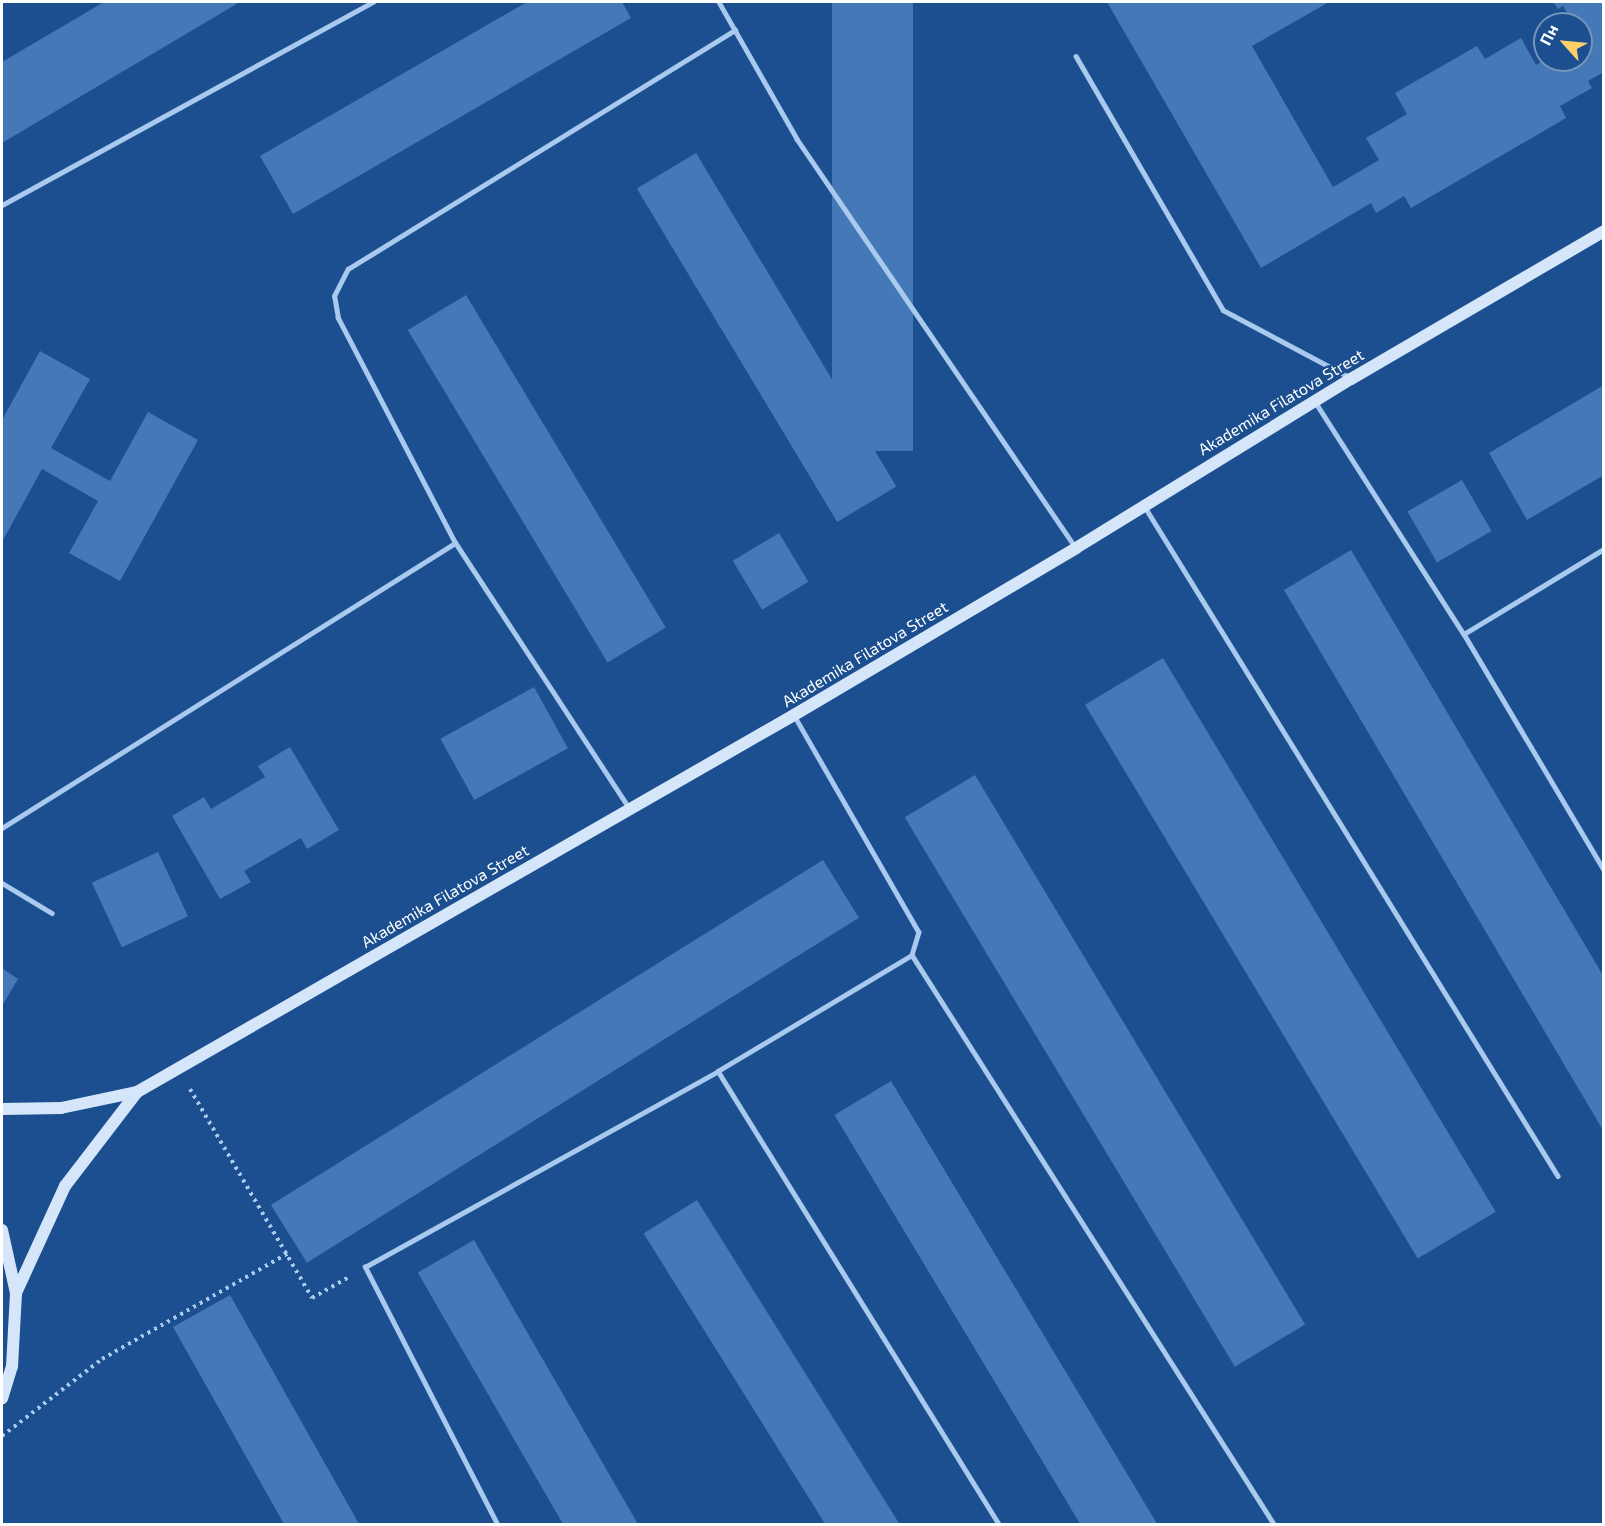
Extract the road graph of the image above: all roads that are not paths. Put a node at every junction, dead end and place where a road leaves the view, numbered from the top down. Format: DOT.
graph roads {
  1 [pos="374,2"];
  2 [pos="719,2"];
  3 [pos="735,30"];
  4 [pos="1076,56"];
  5 [pos="2,205"];
  6 [pos="1604,231"];
  7 [pos="1351,379"];
  8 [pos="1315,401"];
  9 [pos="1143,504"];
  10 [pos="455,543"];
  11 [pos="1076,548"];
  12 [pos="1604,549"];
  13 [pos="1464,634"];
  14 [pos="794,715"];
  15 [pos="630,810"];
  16 [pos="2,828"];
  17 [pos="1604,870"];
  18 [pos="2,883"];
  19 [pos="52,913"];
  20 [pos="912,955"];
  21 [pos="718,1071"];
  22 [pos="137,1092"];
  23 [pos="2,1109"];
  24 [pos="1558,1176"];
  25 [pos="2,1230"];
  26 [pos="16,1293"];
  27 [pos="2,1398"];
  28 [pos="497,1524"];
  29 [pos="999,1524"];
  30 [pos="1274,1524"];
  1 -- 5 [label="lane"];
  2 -- 3 [label="lane"];
  3 -- 10 [label="lane"];
  3 -- 11 [label="lane"];
  4 -- 7 [label="lane"];
  6 -- 7 [label="main road, Akademika Filatova Street"];
  7 -- 8 [label="main road, Akademika Filatova Street"];
  8 -- 9 [label="main road, Akademika Filatova Street"];
  8 -- 13 [label="lane"];
  9 -- 11 [label="main road, Akademika Filatova Street"];
  9 -- 24 [label="lane"];
  10 -- 15 [label="lane"];
  10 -- 16 [label="lane"];
  11 -- 14 [label="main road, Akademika Filatova Street"];
  12 -- 13 [label="lane"];
  13 -- 17 [label="lane"];
  14 -- 15 [label="main road, Akademika Filatova Street"];
  14 -- 20 [label="lane"];
  15 -- 22 [label="main road, Akademika Filatova Street"];
  18 -- 19 [label="lane"];
  20 -- 21 [label="lane"];
  20 -- 30 [label="lane"];
  21 -- 28 [label="lane"];
  21 -- 29 [label="lane"];
  22 -- 23 [label="main road, Akademika Filatova Street"];
  22 -- 26 [label="main road, Akademika Filatova Street"];
  25 -- 26 [label="main road"];
  26 -- 27 [label="main road"];
}
